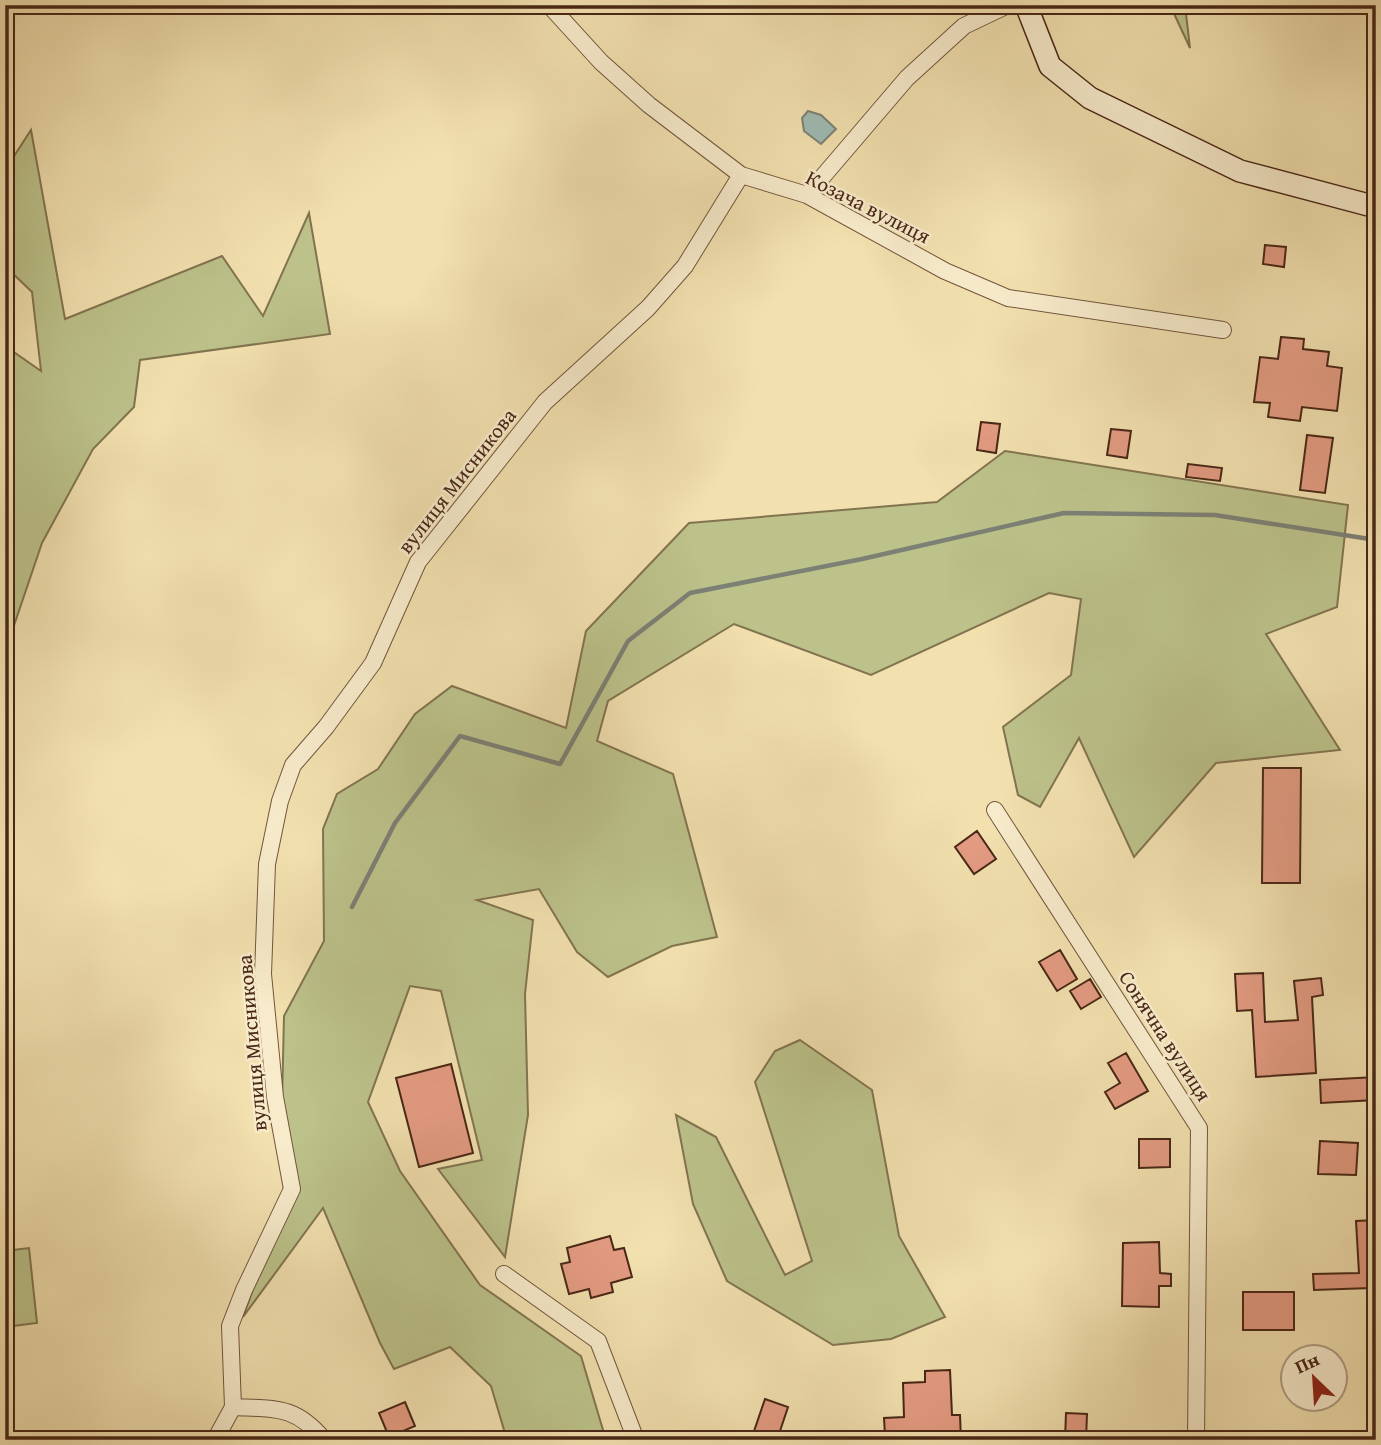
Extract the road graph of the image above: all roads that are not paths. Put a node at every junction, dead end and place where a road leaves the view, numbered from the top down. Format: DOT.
graph roads {
  1 [pos="549,5"];
  2 [pos="1008,5"];
  3 [pos="1026,5"];
  4 [pos="741,175"];
  5 [pos="807,195"];
  6 [pos="1376,207"];
  7 [pos="1223,330"];
  8 [pos="995,810"];
  9 [pos="504,1274"];
  10 [pos="233,1407"];
  11 [pos="215,1440"];
  12 [pos="324,1440"];
  13 [pos="636,1440"];
  14 [pos="1196,1440"];
  1 -- 4 [label="street, Козача вулиця"];
  2 -- 5 [label="street"];
  3 -- 6 [label="street"];
  4 -- 5 [label="street, Козача вулиця"];
  4 -- 10 [label="street, вулиця Мисникова"];
  5 -- 7 [label="street, Козача вулиця"];
  8 -- 14 [label="street, Сонячна вулиця"];
  9 -- 13 [label="street"];
  10 -- 11 [label="street"];
  10 -- 12 [label="street"];
}
